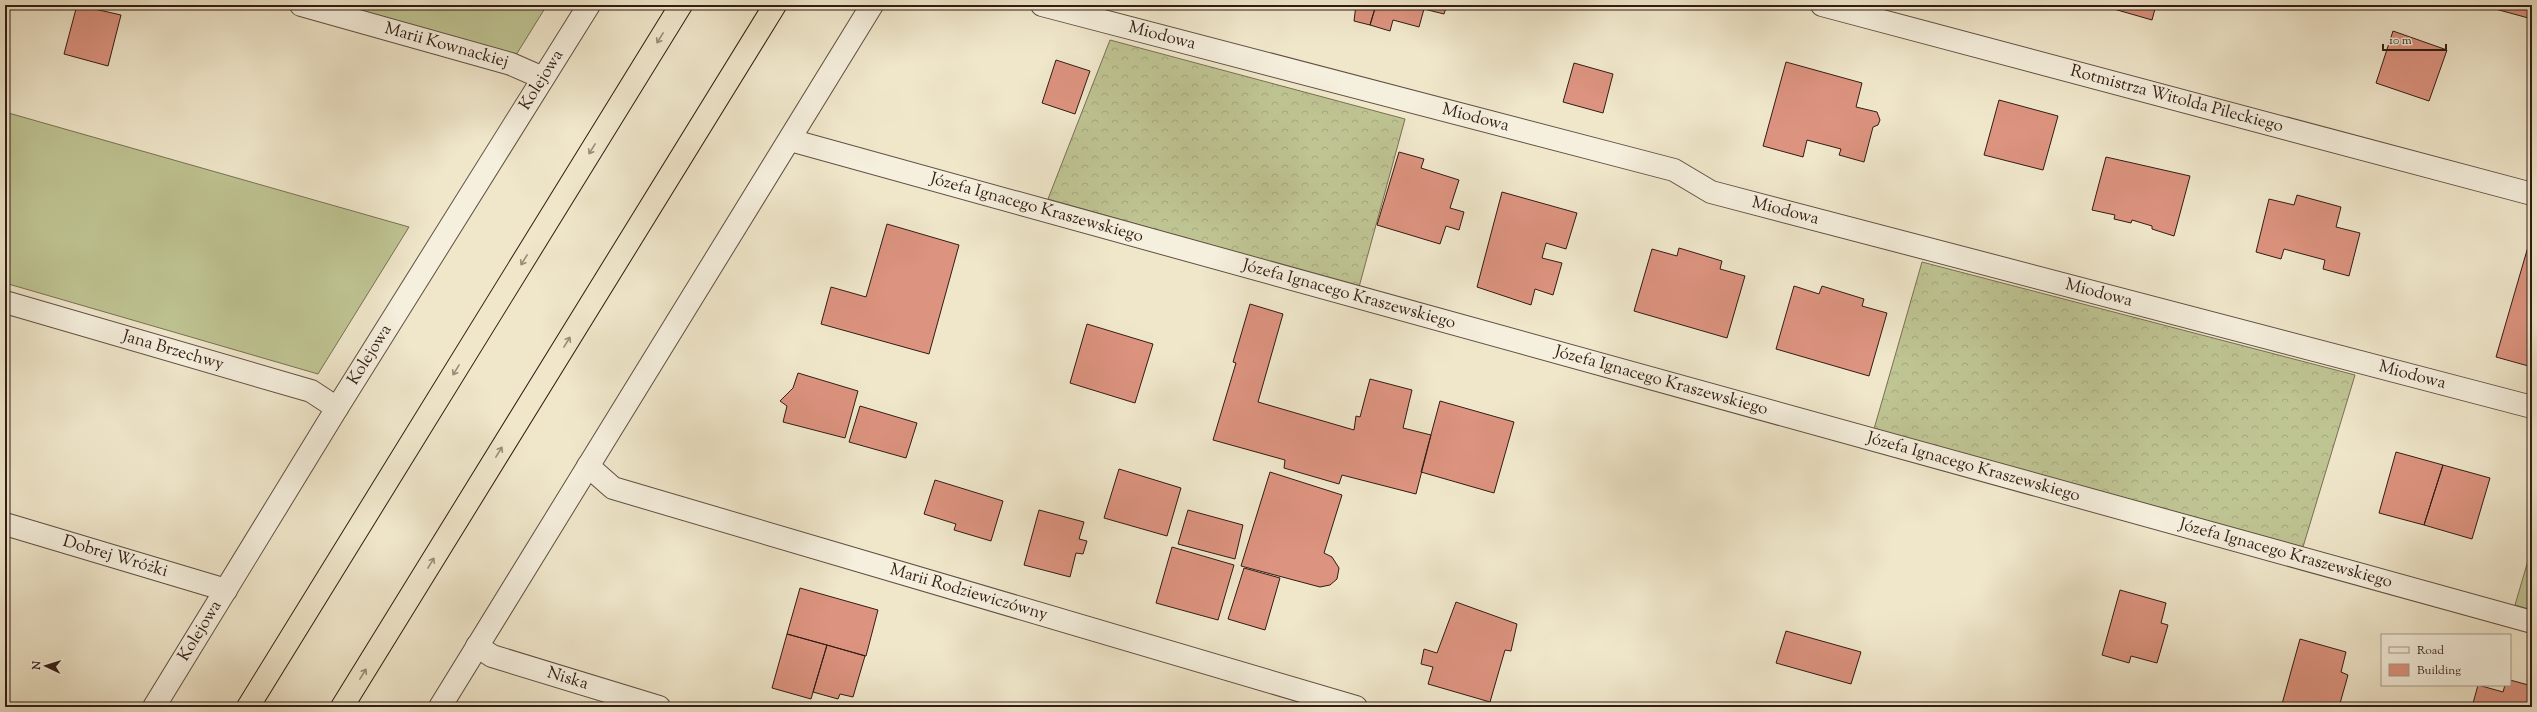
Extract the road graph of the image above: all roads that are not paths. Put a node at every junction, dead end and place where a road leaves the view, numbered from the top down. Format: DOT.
graph roads {
  1 [pos="301,5"];
  2 [pos="589,5"];
  3 [pos="681,5"];
  4 [pos="775,5"];
  5 [pos="872,5"];
  6 [pos="1042,5"];
  7 [pos="1822,5"];
  8 [pos="543,78"];
  9 [pos="790,140"];
  10 [pos="2532,194"];
  11 [pos="5,302"];
  12 [pos="2532,407"];
  13 [pos="337,408"];
  14 [pos="588,466"];
  15 [pos="5,524"];
  16 [pos="226,590"];
  17 [pos="2532,622"];
  18 [pos="477,646"];
  19 [pos="154,707"];
  20 [pos="248,707"];
  21 [pos="342,707"];
  22 [pos="440,707"];
  23 [pos="659,707"];
  24 [pos="1356,707"];
  1 -- 8 [label="street, Marii Kownackiej"];
  2 -- 8 [label="street, Kolejowa"];
  3 -- 20 [label="highway, one-way"];
  21 -- 4 [label="highway, one-way"];
  5 -- 9 [label="street"];
  6 -- 12 [label="street, Miodowa"];
  7 -- 10 [label="street, Rotmistrza Witolda Pileckiego"];
  8 -- 13 [label="street, Kolejowa"];
  9 -- 14 [label="street"];
  9 -- 17 [label="street, Józefa Ignacego Kraszewskiego"];
  11 -- 13 [label="street, Jana Brzechwy"];
  13 -- 16 [label="street, Kolejowa"];
  14 -- 18 [label="street"];
  14 -- 24 [label="street, Marii Rodziewiczówny"];
  15 -- 16 [label="street, Dobrej Wróżki"];
  16 -- 19 [label="street, Kolejowa"];
  18 -- 22 [label="street"];
  18 -- 23 [label="street, Niska"];
}
